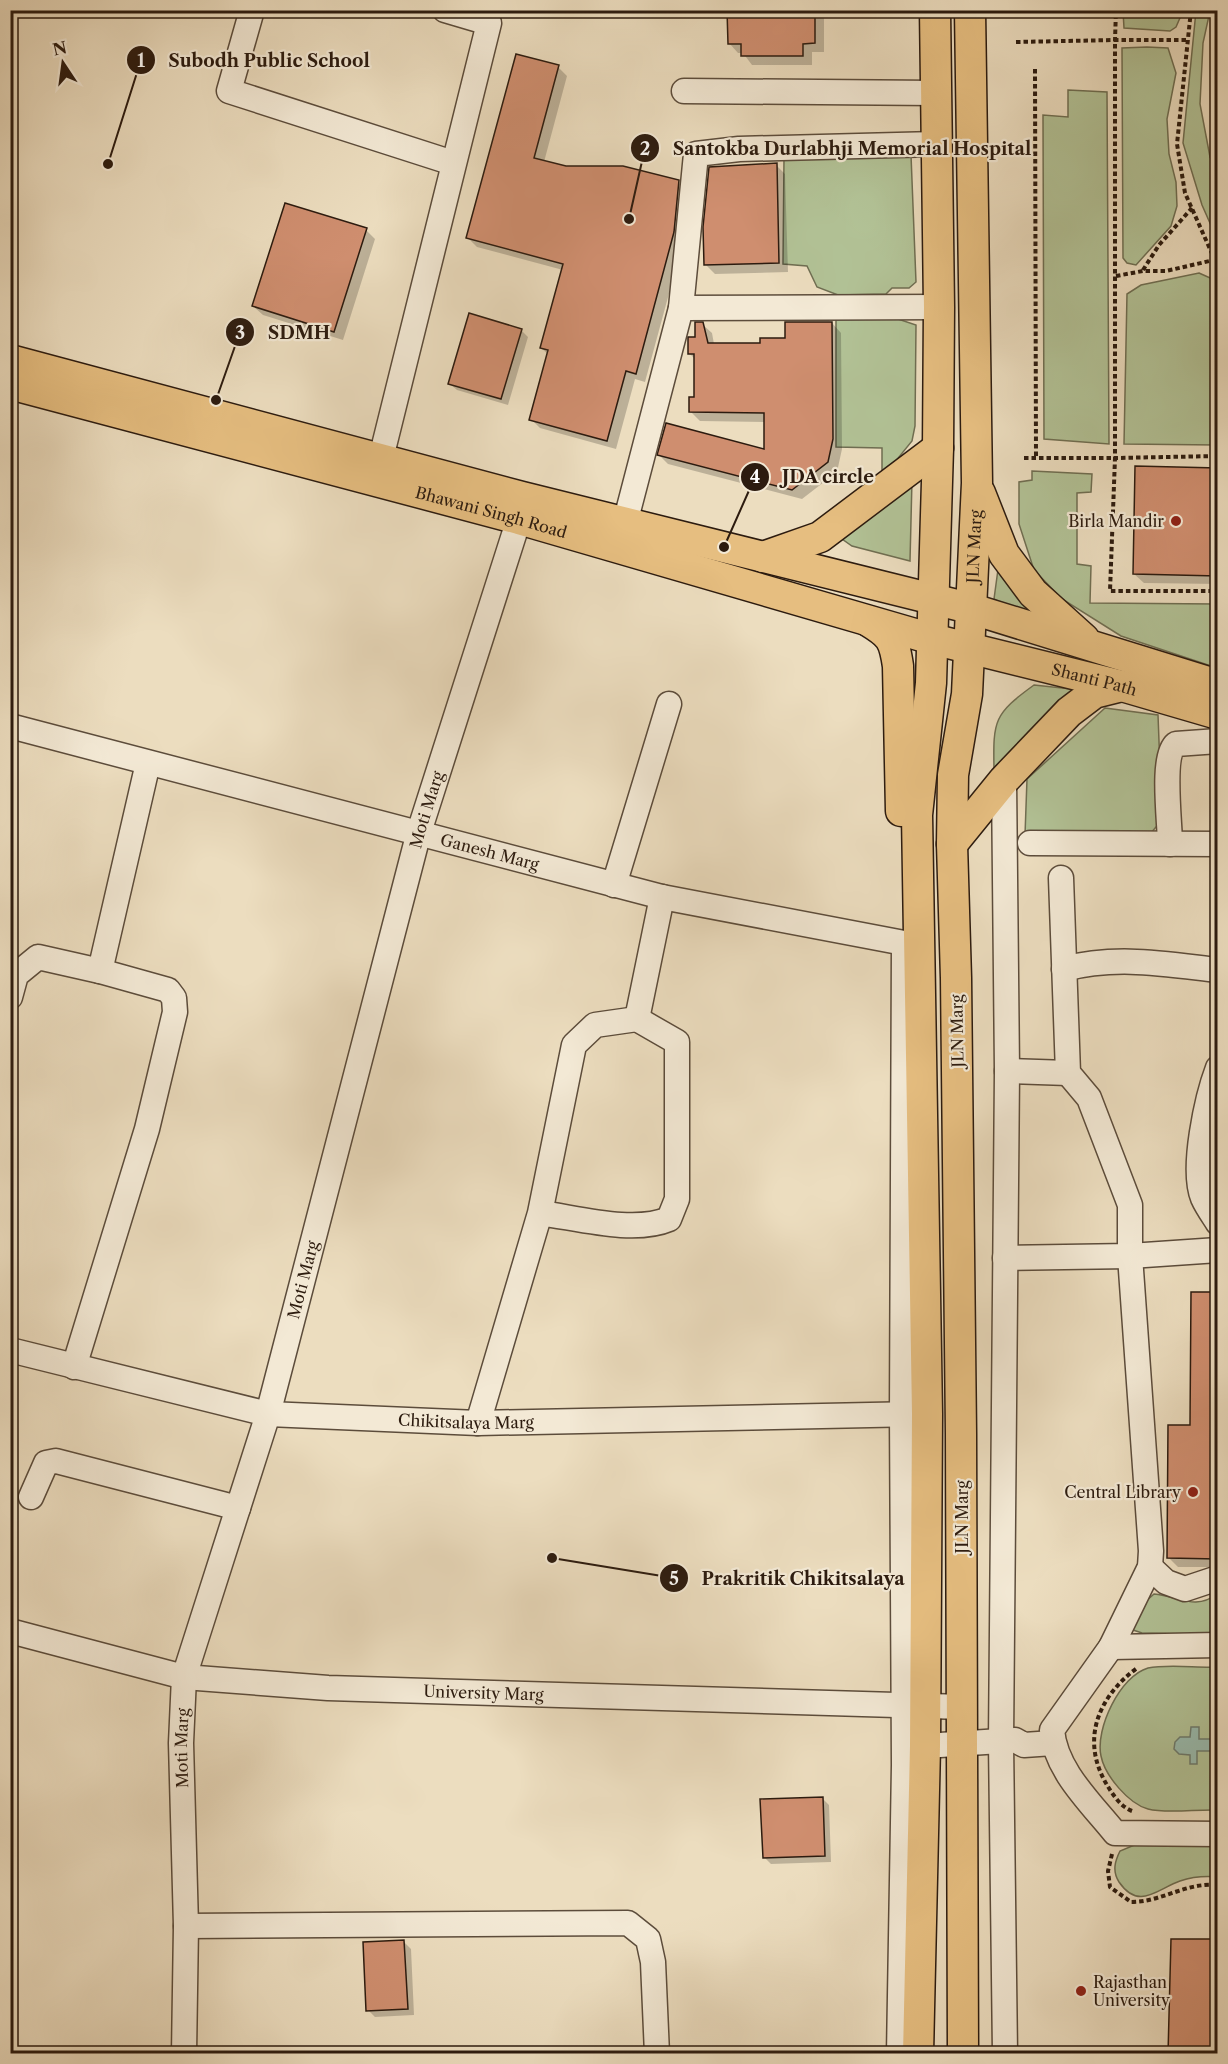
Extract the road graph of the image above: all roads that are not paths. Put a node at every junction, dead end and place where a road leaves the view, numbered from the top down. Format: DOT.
graph roads {
  1 [pos="252,10"];
  2 [pos="445,10"];
  3 [pos="935,10"];
  4 [pos="970,10"];
  5 [pos="684,91"];
  6 [pos="936,93"];
  7 [pos="936,144"];
  8 [pos="453,163"];
  9 [pos="939,307"];
  10 [pos="681,308"];
  11 [pos="10,360"];
  12 [pos="10,384"];
  13 [pos="938,448"];
  14 [pos="381,459"];
  15 [pos="977,484"];
  16 [pos="519,519"];
  17 [pos="625,522"];
  18 [pos="763,557"];
  19 [pos="932,598"];
  20 [pos="969,608"];
  21 [pos="861,616"];
  22 [pos="932,639"];
  23 [pos="1094,645"];
  24 [pos="970,649"];
  25 [pos="1218,685"];
  26 [pos="1122,686"];
  27 [pos="669,704"];
  28 [pos="1218,714"];
  29 [pos="10,726"];
  30 [pos="1218,741"];
  31 [pos="148,763"];
  32 [pos="1004,780"];
  33 [pos="419,832"];
  34 [pos="1030,843"];
  35 [pos="952,844"];
  36 [pos="1170,844"];
  37 [pos="1218,844"];
  38 [pos="1061,878"];
  39 [pos="614,885"];
  40 [pos="662,897"];
  41 [pos="911,948"];
  42 [pos="1064,969"];
  43 [pos="1218,970"];
  44 [pos="100,971"];
  45 [pos="10,997"];
  46 [pos="637,1019"];
  47 [pos="1218,1068"];
  48 [pos="1007,1071"];
  49 [pos="1068,1072"];
  50 [pos="540,1213"];
  51 [pos="1218,1223"];
  52 [pos="1218,1250"];
  53 [pos="1130,1256"];
  54 [pos="1005,1258"];
  55 [pos="10,1350"];
  56 [pos="74,1367"];
  57 [pos="268,1414"];
  58 [pos="914,1414"];
  59 [pos="478,1423"];
  60 [pos="30,1497"];
  61 [pos="238,1508"];
  62 [pos="1150,1567"];
  63 [pos="1218,1578"];
  64 [pos="10,1631"];
  65 [pos="1218,1645"];
  66 [pos="1111,1647"];
  67 [pos="184,1677"];
  68 [pos="914,1707"];
  69 [pos="963,1707"];
  70 [pos="1052,1737"];
  71 [pos="1008,1741"];
  72 [pos="960,1745"];
  73 [pos="925,1746"];
  74 [pos="1218,1834"];
  75 [pos="186,1926"];
  76 [pos="184,2054"];
  77 [pos="657,2054"];
  78 [pos="899,2054"];
  79 [pos="918,2054"];
  80 [pos="963,2054"];
  81 [pos="1005,2054"];
  1 -- 8 [label="street"];
  2 -- 8 [label="street"];
  3 -- 6 [label="main road"];
  4 -- 15 [label="main road, JLN Marg"];
  5 -- 6 [label="street"];
  6 -- 7 [label="main road"];
  7 -- 9 [label="main road"];
  7 -- 10 [label="street"];
  8 -- 14 [label="street"];
  9 -- 10 [label="street"];
  9 -- 13 [label="main road"];
  10 -- 17 [label="street"];
  11 -- 14 [label="main road, Bhawani Singh Road"];
  12 -- 16 [label="main road, Bhawani Singh Road"];
  13 -- 18 [label="main road"];
  13 -- 19 [label="main road"];
  14 -- 17 [label="main road, Bhawani Singh Road"];
  15 -- 20 [label="main road, JLN Marg"];
  15 -- 23 [label="main road"];
  16 -- 21 [label="main road, Bhawani Singh Road"];
  16 -- 33 [label="street, Moti Marg"];
  17 -- 18 [label="main road, Bhawani Singh Road"];
  18 -- 19 [label="main road, Bhawani Singh Road"];
  19 -- 20 [label="main road, Bhawani Singh Road"];
  19 -- 22 [label="main road"];
  20 -- 23 [label="main road, Bhawani Singh Road"];
  20 -- 24 [label="main road, JLN Marg"];
  21 -- 22 [label="main road, Bhawani Singh Road"];
  21 -- 41 [label="main road"];
  22 -- 24 [label="main road, Bhawani Singh Road"];
  22 -- 41 [label="main road"];
  23 -- 25 [label="main road, Bhawani Singh Road"];
  24 -- 26 [label="main road, Shanti Path"];
  24 -- 35 [label="main road, JLN Marg"];
  26 -- 28 [label="main road, Shanti Path"];
  26 -- 32 [label="main road"];
  27 -- 39 [label="street"];
  29 -- 31 [label="street, Ganesh Marg"];
  30 -- 36 [label="street"];
  31 -- 33 [label="street, Ganesh Marg"];
  31 -- 44 [label="street"];
  32 -- 35 [label="main road"];
  32 -- 48 [label="street"];
  33 -- 39 [label="street, Ganesh Marg"];
  33 -- 57 [label="street, Moti Marg"];
  34 -- 36 [label="street"];
  35 -- 69 [label="main road, JLN Marg"];
  36 -- 37 [label="street"];
  38 -- 42 [label="street"];
  39 -- 40 [label="street, Ganesh Marg"];
  40 -- 41 [label="street, Ganesh Marg"];
  40 -- 46 [label="street"];
  41 -- 58 [label="main road"];
  42 -- 43 [label="street"];
  42 -- 49 [label="street"];
  44 -- 45 [label="street"];
  44 -- 56 [label="street"];
  46 -- 50 [label="street"];
  46 -- 50 [label="street"];
  47 -- 51 [label="street"];
  48 -- 49 [label="street"];
  48 -- 54 [label="street"];
  49 -- 53 [label="street"];
  50 -- 59 [label="street"];
  52 -- 53 [label="street"];
  53 -- 54 [label="street"];
  53 -- 62 [label="street"];
  54 -- 71 [label="street"];
  55 -- 56 [label="street, Chikitsalaya Marg"];
  56 -- 57 [label="street, Chikitsalaya Marg"];
  57 -- 59 [label="street, Chikitsalaya Marg"];
  57 -- 61 [label="street, Moti Marg"];
  58 -- 59 [label="street, Chikitsalaya Marg"];
  58 -- 68 [label="main road"];
  60 -- 61 [label="street"];
  61 -- 67 [label="street, Moti Marg"];
  62 -- 63 [label="street"];
  62 -- 66 [label="street"];
  64 -- 67 [label="street, University Marg"];
  65 -- 66 [label="street"];
  66 -- 70 [label="street"];
  67 -- 68 [label="street, University Marg"];
  67 -- 75 [label="street, Moti Marg"];
  68 -- 69 [label="street, University Marg"];
  68 -- 73 [label="main road"];
  68 -- 78 [label="street"];
  69 -- 72 [label="main road, JLN Marg"];
  70 -- 71 [label="street"];
  70 -- 74 [label="street"];
  71 -- 72 [label="street"];
  71 -- 81 [label="street"];
  72 -- 73 [label="street"];
  72 -- 80 [label="main road, JLN Marg"];
  73 -- 79 [label="main road"];
  75 -- 76 [label="street, Moti Marg"];
  75 -- 77 [label="street"];
}
